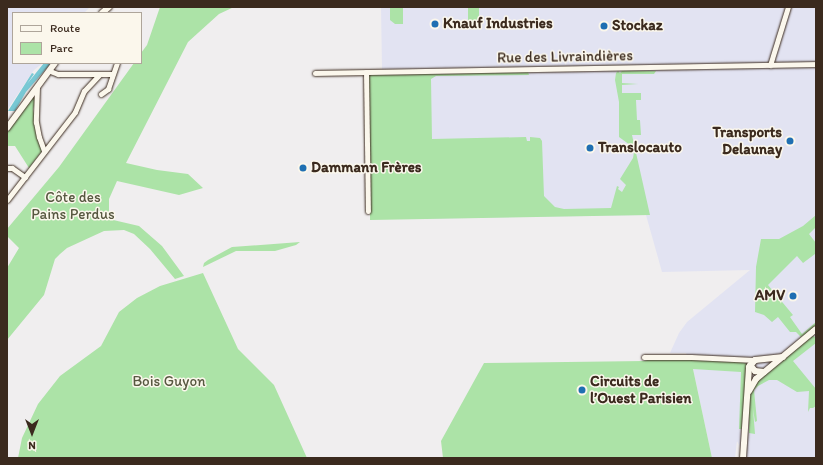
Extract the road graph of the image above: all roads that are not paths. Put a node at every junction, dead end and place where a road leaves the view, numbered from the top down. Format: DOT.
graph roads {
  1 [pos="788,7"];
  2 [pos="54,64"];
  3 [pos="117,64"];
  4 [pos="816,64"];
  5 [pos="770,65"];
  6 [pos="50,71"];
  7 [pos="366,72"];
  8 [pos="315,73"];
  9 [pos="100,74"];
  10 [pos="112,74"];
  11 [pos="37,87"];
  12 [pos="101,94"];
  13 [pos="8,125"];
  14 [pos="44,151"];
  15 [pos="7,168"];
  16 [pos="25,177"];
  17 [pos="7,200"];
  18 [pos="368,211"];
  19 [pos="816,329"];
  20 [pos="644,357"];
  21 [pos="782,357"];
  22 [pos="755,360"];
  23 [pos="750,365"];
  24 [pos="764,372"];
  25 [pos="747,394"];
  26 [pos="743,458"];
  1 -- 5 [label="street"];
  2 -- 6 [label="main road"];
  3 -- 10 [label="street"];
  4 -- 5 [label="street, Rue des Livraindières"];
  5 -- 7 [label="street, Rue des Livraindières"];
  6 -- 9 [label="street"];
  6 -- 11 [label="main road"];
  7 -- 8 [label="street, Rue des Livraindières"];
  7 -- 18 [label="street"];
  9 -- 10 [label="street"];
  9 -- 14 [label="street"];
  10 -- 12 [label="street"];
  11 -- 13 [label="main road"];
  11 -- 14 [label="street"];
  14 -- 16 [label="street"];
  15 -- 16 [label="street"];
  16 -- 17 [label="street"];
  19 -- 21 [label="main road"];
  20 -- 22 [label="street"];
  21 -- 22 [label="main road"];
  21 -- 24 [label="main road"];
  22 -- 23 [label="main road"];
  23 -- 24 [label="main road"];
  23 -- 25 [label="main road"];
  24 -- 25 [label="main road"];
  25 -- 26 [label="main road"];
}
